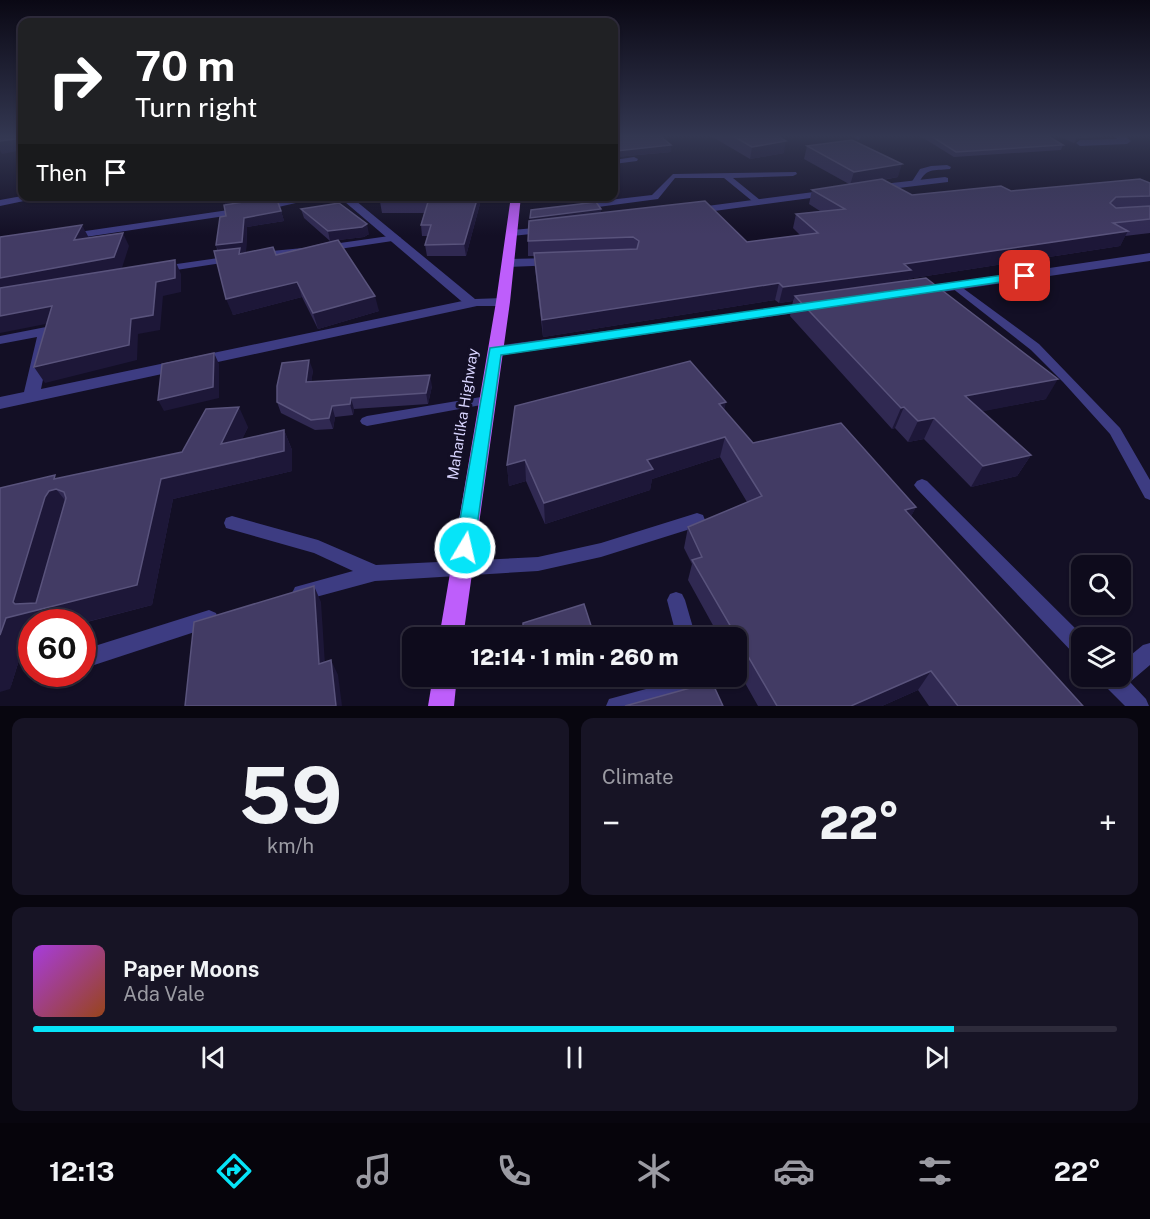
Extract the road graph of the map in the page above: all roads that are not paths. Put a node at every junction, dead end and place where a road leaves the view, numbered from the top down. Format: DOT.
graph roads {
  1 [pos="923,169"];
  2 [pos="793,174"];
  3 [pos="726,176"];
  4 [pos="945,180"];
  5 [pos="915,183"];
  6 [pos="863,189"];
  7 [pos="839,192"];
  8 [pos="18,200"];
  9 [pos="292,201"];
  10 [pos="349,201"];
  11 [pos="515,201"];
  12 [pos="758,202"];
  13 [pos="0,203"];
  14 [pos="574,207"];
  15 [pos="677,213"];
  16 [pos="557,229"];
  17 [pos="512,233"];
  18 [pos="66,237"];
  19 [pos="396,238"];
  20 [pos="1150,257"];
  21 [pos="567,262"];
  22 [pos="508,263"];
  23 [pos="155,270"];
  24 [pos="956,286"];
  25 [pos="909,293"];
  26 [pos="503,302"];
  27 [pos="472,303"];
  28 [pos="826,305"];
  29 [pos="0,340"];
  30 [pos="495,351"];
  31 [pos="31,397"];
  32 [pos="487,400"];
  33 [pos="0,403"];
  34 [pos="367,421"];
  35 [pos="922,485"];
  36 [pos="1150,494"];
  37 [pos="697,520"];
  38 [pos="232,523"];
  39 [pos="462,570"];
  40 [pos="375,573"];
  41 [pos="283,598"];
  42 [pos="675,600"];
  43 [pos="226,614"];
  44 [pos="453,627"];
  45 [pos="684,627"];
  46 [pos="1071,637"];
  47 [pos="1150,652"];
  48 [pos="96,656"];
  49 [pos="1131,666"];
  50 [pos="444,687"];
  51 [pos="680,687"];
  52 [pos="1120,687"];
  53 [pos="441,706"];
  54 [pos="616,706"];
  55 [pos="1139,706"];
  1 -- 5 [label="lane"];
  2 -- 3 [label="lane"];
  3 -- 12 [label="lane"];
  3 -- 14 [label="lane"];
  4 -- 5 [label="street"];
  5 -- 6 [label="street"];
  7 -- 12 [label="street"];
  8 -- 13 [label="street"];
  9 -- 18 [label="lane"];
  10 -- 19 [label="street"];
  11 -- 17 [label="main road, Maharlika Highway"];
  12 -- 15 [label="street"];
  16 -- 17 [label="street"];
  17 -- 22 [label="main road, Maharlika Highway"];
  19 -- 23 [label="lane"];
  19 -- 27 [label="street"];
  20 -- 24 [label="street"];
  21 -- 22 [label="street"];
  22 -- 26 [label="main road, Maharlika Highway"];
  24 -- 25 [label="street"];
  24 -- 36 [label="lane"];
  26 -- 27 [label="street"];
  26 -- 30 [label="main road, Maharlika Highway"];
  27 -- 31 [label="street"];
  28 -- 30 [label="street"];
  29 -- 31 [label="street"];
  30 -- 32 [label="main road, Maharlika Highway"];
  31 -- 33 [label="street"];
  32 -- 34 [label="lane"];
  32 -- 39 [label="main road, Maharlika Highway"];
  35 -- 46 [label="lane"];
  37 -- 39 [label="lane"];
  38 -- 40 [label="lane"];
  39 -- 40 [label="lane"];
  39 -- 44 [label="main road, Maharlika Highway"];
  40 -- 41 [label="lane"];
  42 -- 45 [label="lane"];
  43 -- 48 [label="lane"];
  47 -- 49 [label="lane"];
  50 -- 53 [label="main road"];
  51 -- 54 [label="lane"];
  52 -- 55 [label="lane"];
}
